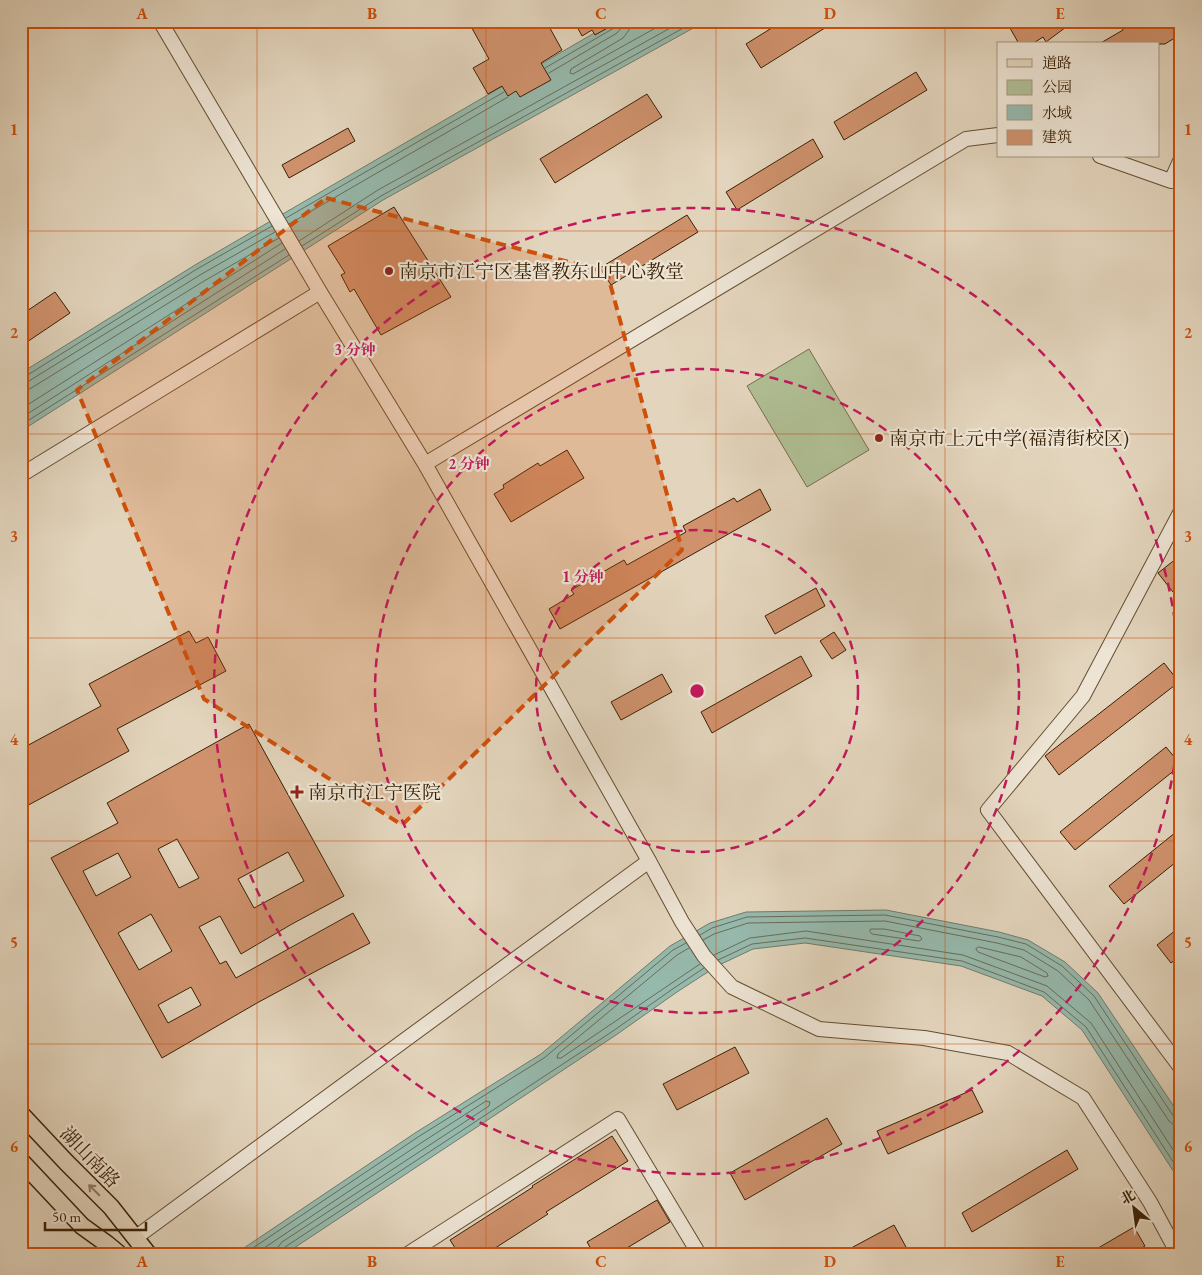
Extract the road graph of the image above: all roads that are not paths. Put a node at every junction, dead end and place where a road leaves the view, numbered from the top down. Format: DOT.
graph roads {
  1 [pos="160,21"];
  2 [pos="997,135"];
  3 [pos="1106,158"];
  4 [pos="1181,159"];
  5 [pos="320,292"];
  6 [pos="425,464"];
  7 [pos="21,475"];
  8 [pos="1181,511"];
  9 [pos="649,861"];
  10 [pos="1181,1068"];
  11 [pos="21,1114"];
  12 [pos="21,1161"];
  13 [pos="135,1238"];
  14 [pos="119,1254"];
  15 [pos="148,1254"];
  16 [pos="408,1254"];
  17 [pos="699,1254"];
  18 [pos="1178,1254"];
  1 -- 5 [label="street"];
  2 -- 6 [label="street"];
  3 -- 4 [label="street"];
  5 -- 6 [label="street"];
  5 -- 7 [label="street"];
  6 -- 9 [label="street"];
  8 -- 10 [label="street"];
  9 -- 13 [label="street"];
  9 -- 18 [label="street"];
  13 -- 11 [label="main road, 湖山南路, one-way"];
  12 -- 14 [label="main road"];
  13 -- 15 [label="main road, 湖山南路"];
  16 -- 17 [label="street"];
}
